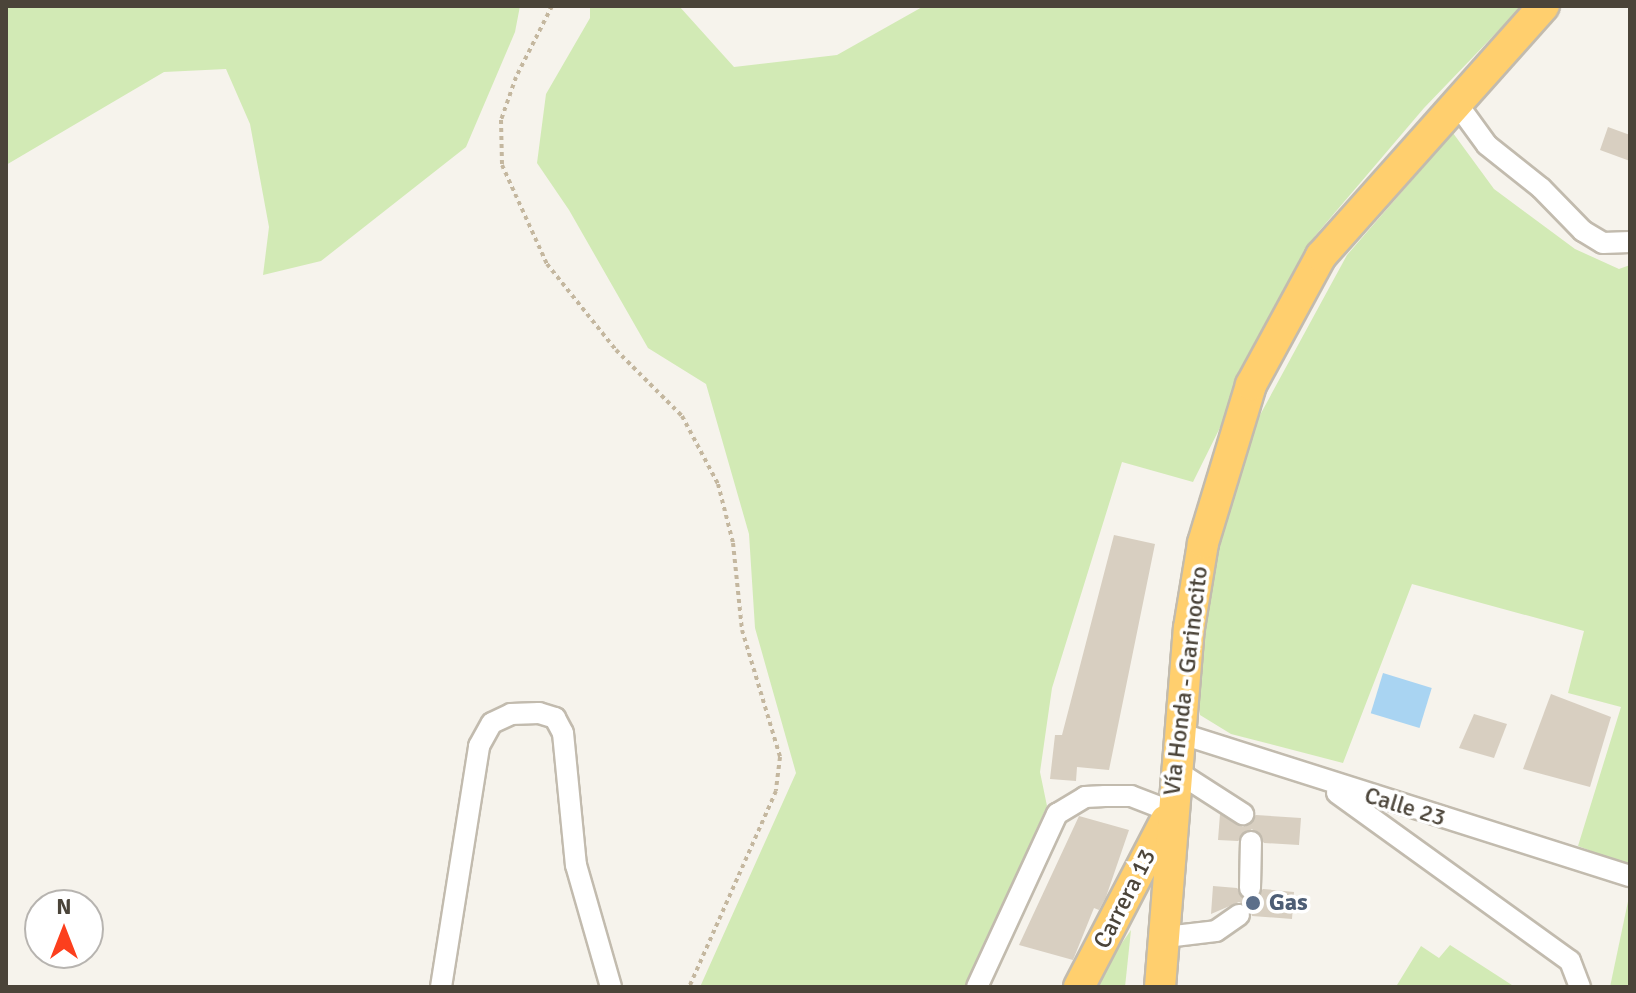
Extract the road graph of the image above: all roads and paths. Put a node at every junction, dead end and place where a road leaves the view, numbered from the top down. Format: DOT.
graph roads {
  1 [pos="552,6"];
  2 [pos="1544,6"];
  3 [pos="1455,101"];
  4 [pos="1630,242"];
  5 [pos="1182,734"];
  6 [pos="1176,771"];
  7 [pos="1311,777"];
  8 [pos="1170,811"];
  9 [pos="1243,814"];
  10 [pos="1251,842"];
  11 [pos="1630,876"];
  12 [pos="1250,888"];
  13 [pos="1239,915"];
  14 [pos="1166,937"];
  15 [pos="441,987"];
  16 [pos="611,987"];
  17 [pos="689,987"];
  18 [pos="977,987"];
  19 [pos="1079,987"];
  20 [pos="1160,987"];
  21 [pos="1580,987"];
  1 -- 17 [label="path"];
  2 -- 3 [label="highway, Vía Honda - Garinocito"];
  3 -- 4 [label="street"];
  3 -- 5 [label="highway, Vía Honda - Garinocito"];
  5 -- 6 [label="highway, Vía Honda - Garinocito"];
  5 -- 7 [label="street, Calle 23"];
  6 -- 8 [label="highway, Vía Honda - Garinocito"];
  6 -- 9 [label="street"];
  7 -- 11 [label="street, Calle 23"];
  7 -- 21 [label="street"];
  8 -- 14 [label="highway, Vía Honda - Garinocito"];
  8 -- 18 [label="street"];
  8 -- 19 [label="highway, Carrera 13"];
  10 -- 12 [label="street"];
  13 -- 14 [label="street"];
  14 -- 20 [label="highway, Vía Honda - Garinocito"];
  15 -- 16 [label="street"];
}
